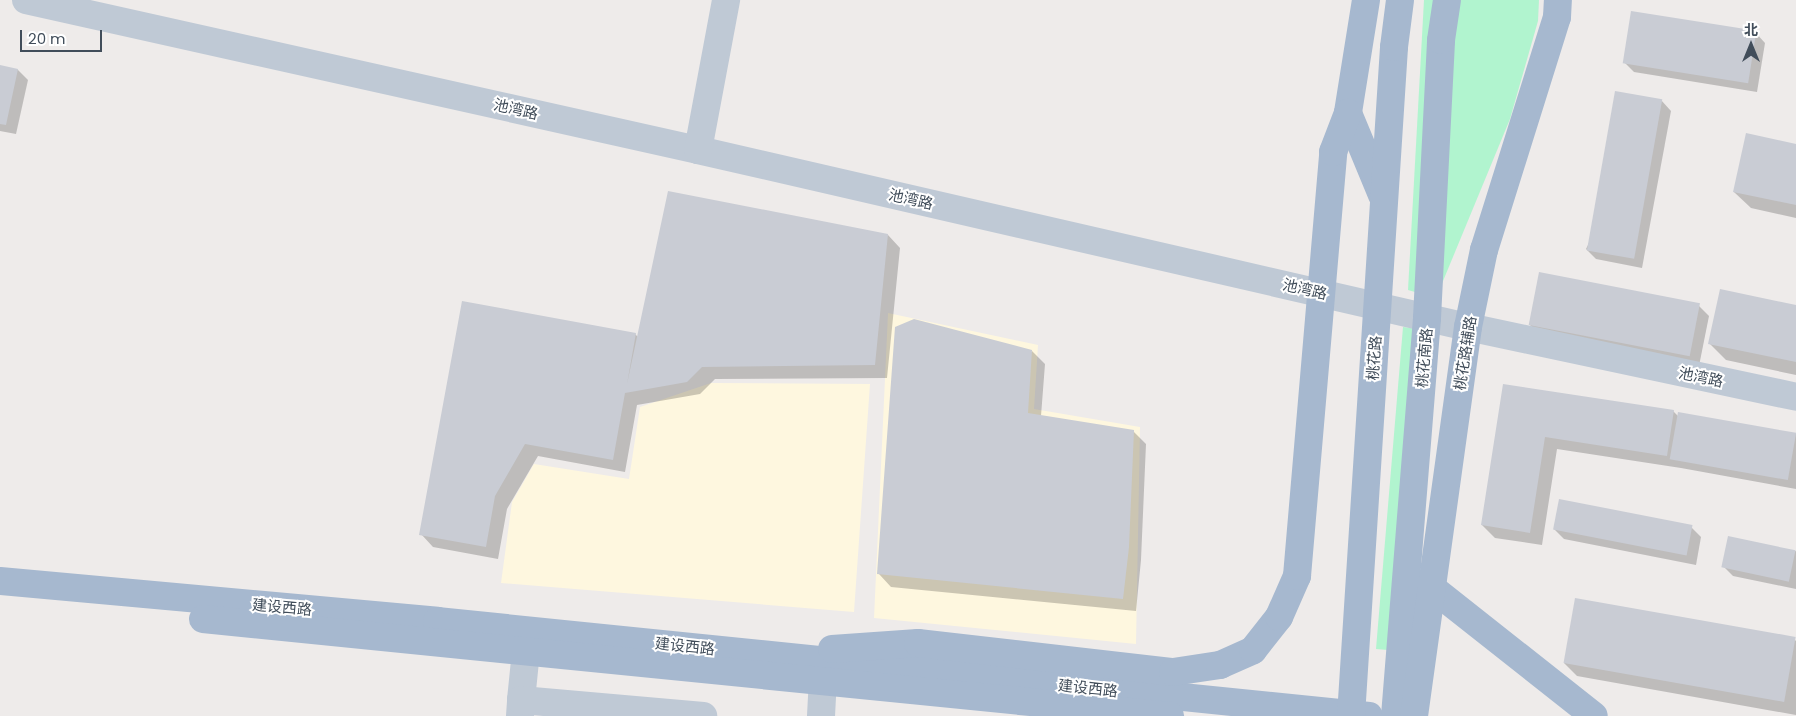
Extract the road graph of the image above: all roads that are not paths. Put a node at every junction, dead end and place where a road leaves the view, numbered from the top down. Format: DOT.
graph roads {
  1 [pos="26,0"];
  2 [pos="726,0"];
  3 [pos="1366,0"];
  4 [pos="1400,0"];
  5 [pos="1447,0"];
  6 [pos="1558,0"];
  7 [pos="1348,113"];
  8 [pos="698,150"];
  9 [pos="1384,200"];
  10 [pos="1321,293"];
  11 [pos="1377,306"];
  12 [pos="1427,318"];
  13 [pos="1468,327"];
  14 [pos="1796,397"];
  15 [pos="0,581"];
  16 [pos="1432,588"];
  17 [pos="0,600"];
  18 [pos="526,651"];
  19 [pos="758,654"];
  20 [pos="823,681"];
  21 [pos="521,708"];
  22 [pos="1357,715"];
  23 [pos="703,716"];
  24 [pos="821,716"];
  25 [pos="1170,716"];
  26 [pos="1395,716"];
  27 [pos="1414,716"];
  28 [pos="1594,716"];
  1 -- 8 [label="street, 池湾路"];
  2 -- 8 [label="street"];
  3 -- 7 [label="main road"];
  4 -- 9 [label="main road, 桃花路"];
  5 -- 12 [label="main road, 桃花南路"];
  6 -- 13 [label="main road, 桃花路辅路"];
  7 -- 9 [label="main road"];
  7 -- 10 [label="main road"];
  8 -- 10 [label="street, 池湾路"];
  9 -- 11 [label="main road, 桃花路"];
  10 -- 11 [label="street, 池湾路"];
  10 -- 19 [label="main road"];
  11 -- 12 [label="street, 池湾路"];
  11 -- 22 [label="main road, 桃花路"];
  12 -- 13 [label="street, 池湾路"];
  12 -- 26 [label="main road, 桃花南路"];
  13 -- 14 [label="street, 池湾路"];
  13 -- 16 [label="main road, 桃花路辅路"];
  15 -- 19 [label="main road, 建设西路"];
  16 -- 27 [label="main road, 桃花路辅路"];
  16 -- 28 [label="main road"];
  17 -- 18 [label="main road, 建设西路"];
  18 -- 20 [label="main road, 建设西路"];
  18 -- 21 [label="street"];
  19 -- 22 [label="main road, 建设西路"];
  20 -- 24 [label="street"];
  20 -- 25 [label="main road, 建设西路"];
  21 -- 23 [label="street"];
}
